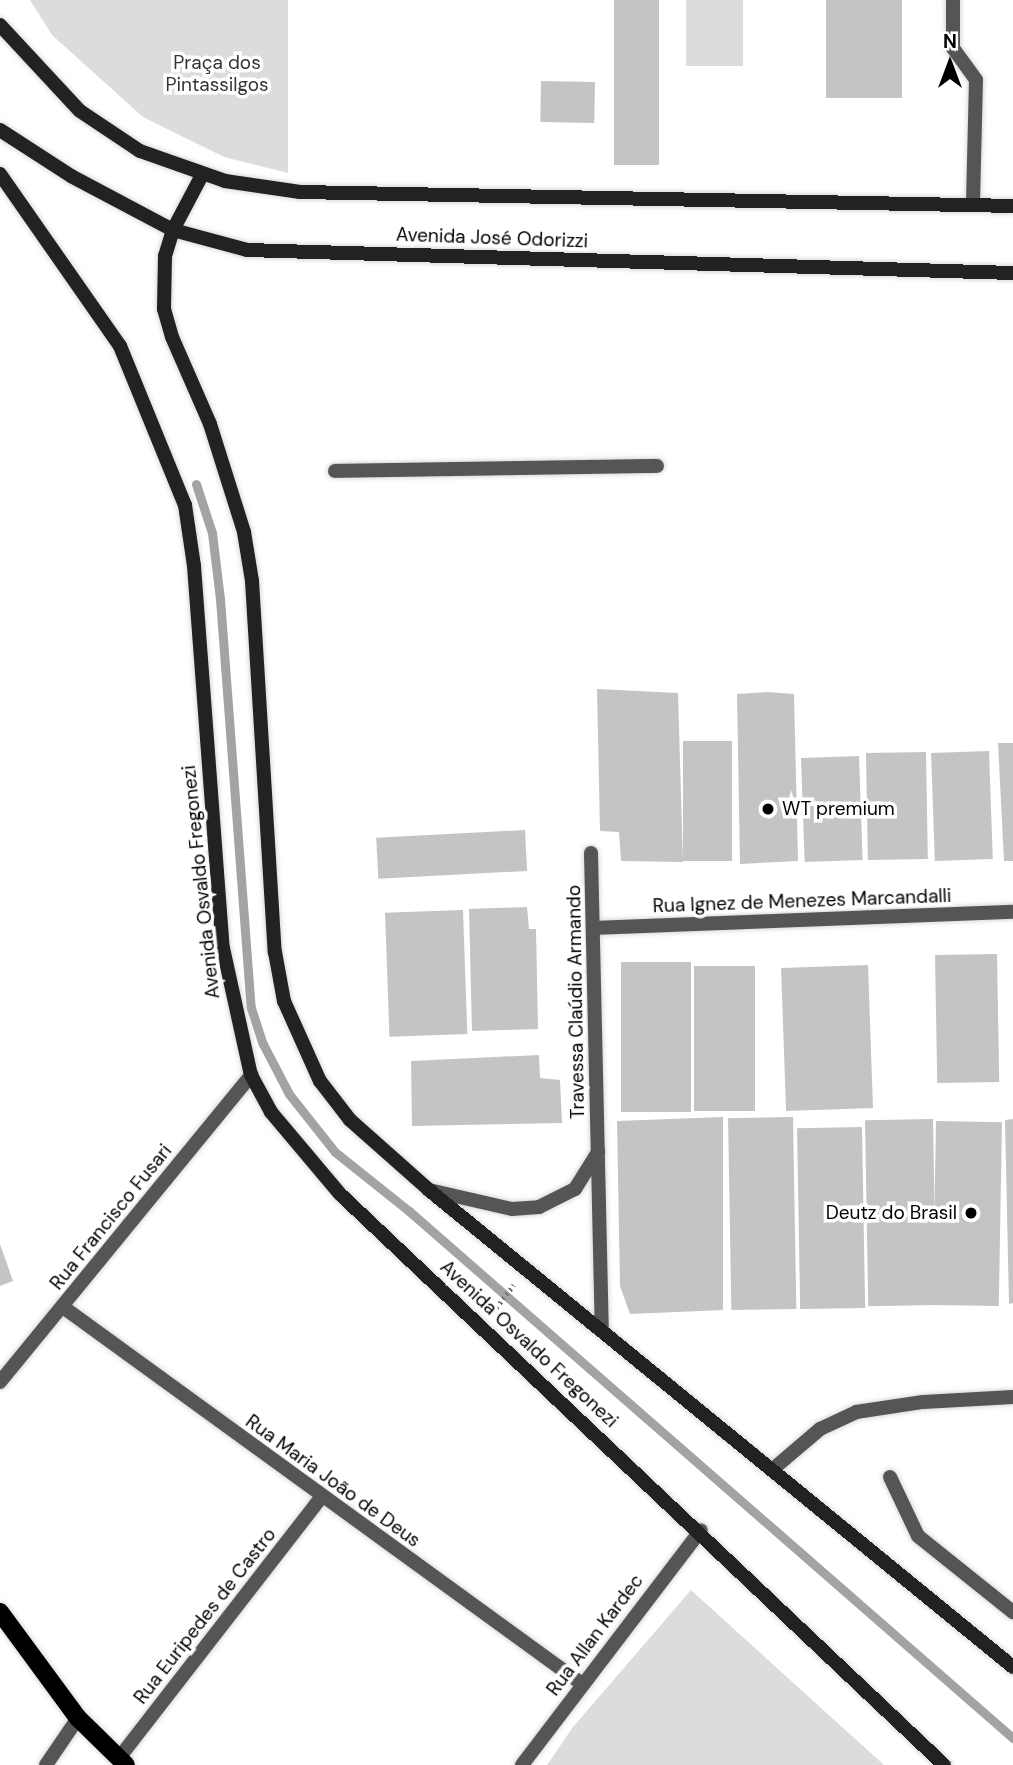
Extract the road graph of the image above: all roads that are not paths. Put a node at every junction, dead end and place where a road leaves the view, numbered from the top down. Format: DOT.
graph roads {
  1 [pos="953,0"];
  2 [pos="0,25"];
  3 [pos="0,130"];
  4 [pos="0,174"];
  5 [pos="202,175"];
  6 [pos="5,191"];
  7 [pos="973,205"];
  8 [pos="1013,206"];
  9 [pos="173,230"];
  10 [pos="1013,273"];
  11 [pos="657,466"];
  12 [pos="335,471"];
  13 [pos="591,853"];
  14 [pos="1013,912"];
  15 [pos="593,928"];
  16 [pos="251,1075"];
  17 [pos="599,1150"];
  18 [pos="429,1190"];
  19 [pos="63,1307"];
  20 [pos="602,1329"];
  21 [pos="0,1382"];
  22 [pos="1013,1397"];
  23 [pos="773,1469"];
  24 [pos="890,1477"];
  25 [pos="321,1498"];
  26 [pos="701,1530"];
  27 [pos="1013,1612"];
  28 [pos="1,1617"];
  29 [pos="1013,1667"];
  30 [pos="582,1684"];
  31 [pos="78,1718"];
  32 [pos="122,1761"];
  33 [pos="46,1765"];
  34 [pos="522,1765"];
  35 [pos="944,1765"];
  1 -- 7 [label="street"];
  2 -- 5 [label="street"];
  3 -- 9 [label="street, Avenida José Odorizzi"];
  4 -- 6 [label="street, Avenida Osvaldo Fregonezi"];
  5 -- 7 [label="street"];
  5 -- 9 [label="street"];
  6 -- 16 [label="street, Avenida Osvaldo Fregonezi"];
  7 -- 8 [label="street"];
  9 -- 10 [label="street, Avenida José Odorizzi"];
  9 -- 18 [label="street"];
  11 -- 12 [label="street"];
  13 -- 15 [label="street, Travessa Claúdio Armando"];
  14 -- 15 [label="street, Rua Ignez de Menezes Marcandalli"];
  15 -- 17 [label="street, Travessa Claúdio Armando"];
  16 -- 19 [label="street, Rua Francisco Fusari"];
  16 -- 26 [label="street, Avenida Osvaldo Fregonezi"];
  17 -- 18 [label="street"];
  17 -- 20 [label="street, Travessa Claúdio Armando"];
  18 -- 20 [label="street"];
  19 -- 21 [label="street, Rua Francisco Fusari"];
  19 -- 25 [label="street, Rua Maria João de Deus"];
  20 -- 23 [label="street"];
  22 -- 23 [label="street"];
  23 -- 29 [label="street"];
  24 -- 27 [label="street"];
  25 -- 30 [label="street, Rua Maria João de Deus"];
  25 -- 32 [label="street, Rua Euripedes de Castro"];
  26 -- 30 [label="street, Rua Allan Kardec"];
  26 -- 35 [label="street, Avenida Osvaldo Fregonezi"];
  28 -- 31 [label="main road"];
  30 -- 34 [label="street, Rua Allan Kardec"];
  31 -- 32 [label="main road"];
  31 -- 33 [label="street"];
}
